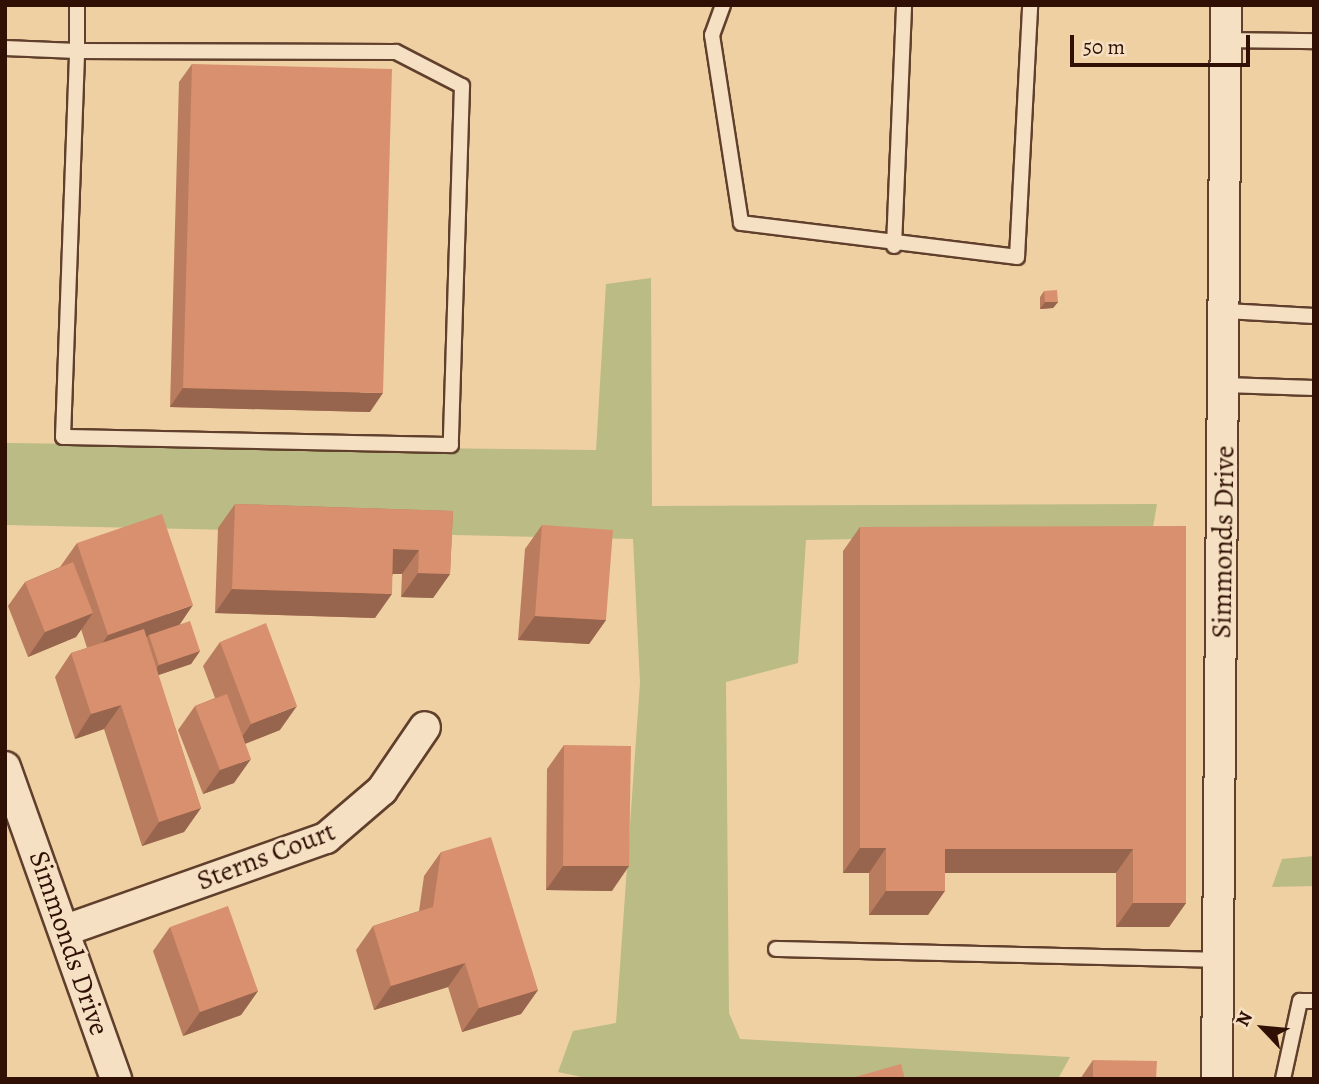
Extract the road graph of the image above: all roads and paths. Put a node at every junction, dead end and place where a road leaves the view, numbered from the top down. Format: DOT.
graph roads {
  1 [pos="77,5"];
  2 [pos="723,5"];
  3 [pos="904,5"];
  4 [pos="1030,5"];
  5 [pos="1226,5"];
  6 [pos="1228,40"];
  7 [pos="1314,41"];
  8 [pos="5,48"];
  9 [pos="77,51"];
  10 [pos="894,246"];
  11 [pos="1226,311"];
  12 [pos="1314,316"];
  13 [pos="1225,386"];
  14 [pos="1314,388"];
  15 [pos="425,727"];
  16 [pos="5,767"];
  17 [pos="66,930"];
  18 [pos="776,949"];
  19 [pos="1216,960"];
  20 [pos="1314,1001"];
  21 [pos="116,1079"];
  22 [pos="1217,1079"];
  23 [pos="1283,1079"];
  1 -- 9 [label="lane"];
  2 -- 10 [label="lane"];
  3 -- 10 [label="lane"];
  4 -- 10 [label="lane"];
  5 -- 6 [label="street, Simmonds Drive"];
  6 -- 7 [label="lane"];
  6 -- 11 [label="street, Simmonds Drive"];
  8 -- 9 [label="lane"];
  9 -- 9 [label="lane"];
  11 -- 12 [label="lane"];
  11 -- 13 [label="street, Simmonds Drive"];
  13 -- 14 [label="lane"];
  13 -- 19 [label="street, Simmonds Drive"];
  15 -- 17 [label="street, Sterns Court"];
  16 -- 17 [label="street, Simmonds Drive"];
  17 -- 21 [label="street, Simmonds Drive"];
  18 -- 19 [label="lane"];
  19 -- 22 [label="street, Simmonds Drive"];
  20 -- 23 [label="lane"];
}
